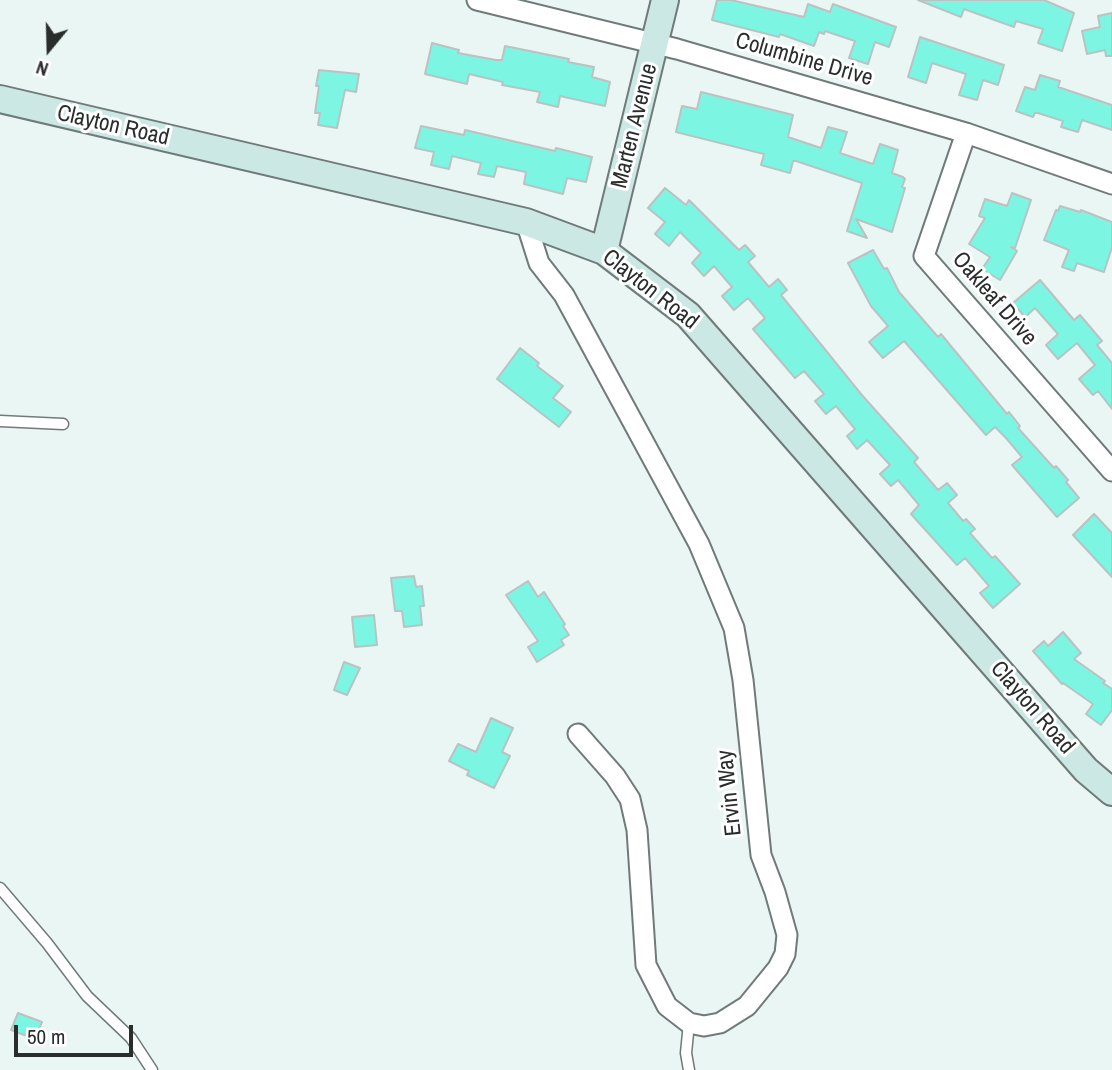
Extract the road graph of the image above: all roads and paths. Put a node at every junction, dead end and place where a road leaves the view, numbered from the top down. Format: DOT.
graph roads {
  1 [pos="477,0"];
  2 [pos="665,0"];
  3 [pos="655,44"];
  4 [pos="0,99"];
  5 [pos="966,133"];
  6 [pos="1112,184"];
  7 [pos="526,222"];
  8 [pos="604,251"];
  9 [pos="0,421"];
  10 [pos="62,424"];
  11 [pos="1112,471"];
  12 [pos="578,734"];
  13 [pos="1112,792"];
  14 [pos="0,888"];
  15 [pos="689,1023"];
  16 [pos="152,1070"];
  17 [pos="689,1070"];
  1 -- 3 [label="street, Columbine Drive"];
  2 -- 3 [label="street, Marten Avenue"];
  3 -- 5 [label="street, Columbine Drive"];
  3 -- 8 [label="street, Marten Avenue"];
  4 -- 7 [label="street, Clayton Road"];
  5 -- 6 [label="street, Columbine Drive"];
  5 -- 11 [label="street, Oakleaf Drive"];
  7 -- 8 [label="street, Clayton Road"];
  7 -- 15 [label="street, Ervin Way"];
  8 -- 13 [label="street, Clayton Road"];
  9 -- 10 [label="lane"];
  12 -- 15 [label="street"];
  14 -- 16 [label="lane"];
  15 -- 17 [label="lane"];
}
